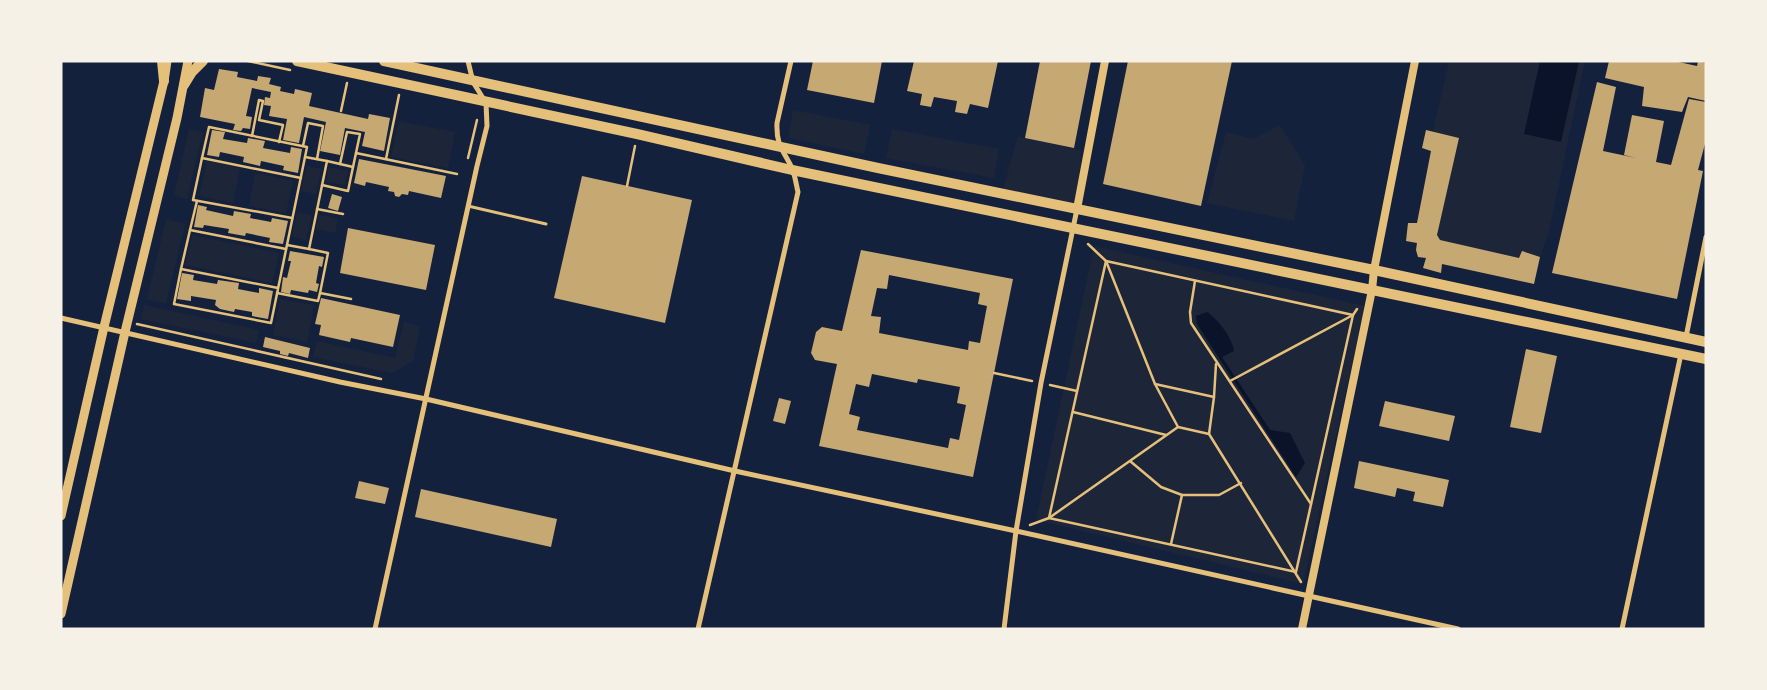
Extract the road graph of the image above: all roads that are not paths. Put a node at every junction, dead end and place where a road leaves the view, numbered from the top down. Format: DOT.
graph roads {
  1 [pos="162,61"];
  2 [pos="167,61"];
  3 [pos="188,61"];
  4 [pos="203,61"];
  5 [pos="297,61"];
  6 [pos="384,61"];
  7 [pos="468,61"];
  8 [pos="791,61"];
  9 [pos="1105,61"];
  10 [pos="1415,61"];
  11 [pos="164,81"];
  12 [pos="473,82"];
  13 [pos="184,85"];
  14 [pos="486,103"];
  15 [pos="779,147"];
  16 [pos="792,170"];
  17 [pos="468,206"];
  18 [pos="1076,209"];
  19 [pos="546,224"];
  20 [pos="1073,229"];
  21 [pos="1706,237"];
  22 [pos="1374,270"];
  23 [pos="1372,290"];
  24 [pos="61,318"];
  25 [pos="104,327"];
  26 [pos="124,332"];
  27 [pos="1686,338"];
  28 [pos="1706,342"];
  29 [pos="1681,354"];
  30 [pos="1706,359"];
  31 [pos="426,399"];
  32 [pos="735,472"];
  33 [pos="61,516"];
  34 [pos="1016,530"];
  35 [pos="1309,596"];
  36 [pos="61,614"];
  37 [pos="375,629"];
  38 [pos="698,629"];
  39 [pos="1004,629"];
  40 [pos="1302,629"];
  41 [pos="1458,629"];
  42 [pos="1622,629"];
  1 -- 11 [label="main road"];
  2 -- 11 [label="main road"];
  3 -- 13 [label="main road"];
  4 -- 13 [label="main road"];
  5 -- 14 [label="main road"];
  6 -- 12 [label="main road"];
  7 -- 12 [label="street"];
  8 -- 15 [label="street"];
  9 -- 18 [label="street"];
  10 -- 22 [label="street"];
  11 -- 25 [label="main road"];
  12 -- 14 [label="street"];
  12 -- 15 [label="main road"];
  13 -- 26 [label="main road"];
  14 -- 16 [label="main road"];
  14 -- 17 [label="street"];
  15 -- 16 [label="street"];
  15 -- 18 [label="main road"];
  16 -- 20 [label="main road"];
  16 -- 32 [label="street"];
  17 -- 19 [label="lane"];
  17 -- 31 [label="street"];
  18 -- 20 [label="street"];
  18 -- 22 [label="main road"];
  20 -- 23 [label="main road"];
  20 -- 34 [label="street"];
  21 -- 27 [label="street"];
  22 -- 23 [label="street"];
  22 -- 27 [label="main road"];
  23 -- 29 [label="main road"];
  23 -- 35 [label="street"];
  24 -- 25 [label="street"];
  25 -- 26 [label="street"];
  25 -- 33 [label="main road"];
  26 -- 31 [label="street"];
  26 -- 36 [label="main road"];
  27 -- 28 [label="main road"];
  27 -- 29 [label="street"];
  29 -- 30 [label="main road"];
  29 -- 42 [label="street"];
  31 -- 32 [label="street"];
  31 -- 37 [label="street"];
  32 -- 34 [label="street"];
  32 -- 38 [label="street"];
  34 -- 35 [label="street"];
  34 -- 39 [label="street"];
  35 -- 40 [label="street"];
  35 -- 41 [label="street"];
}
